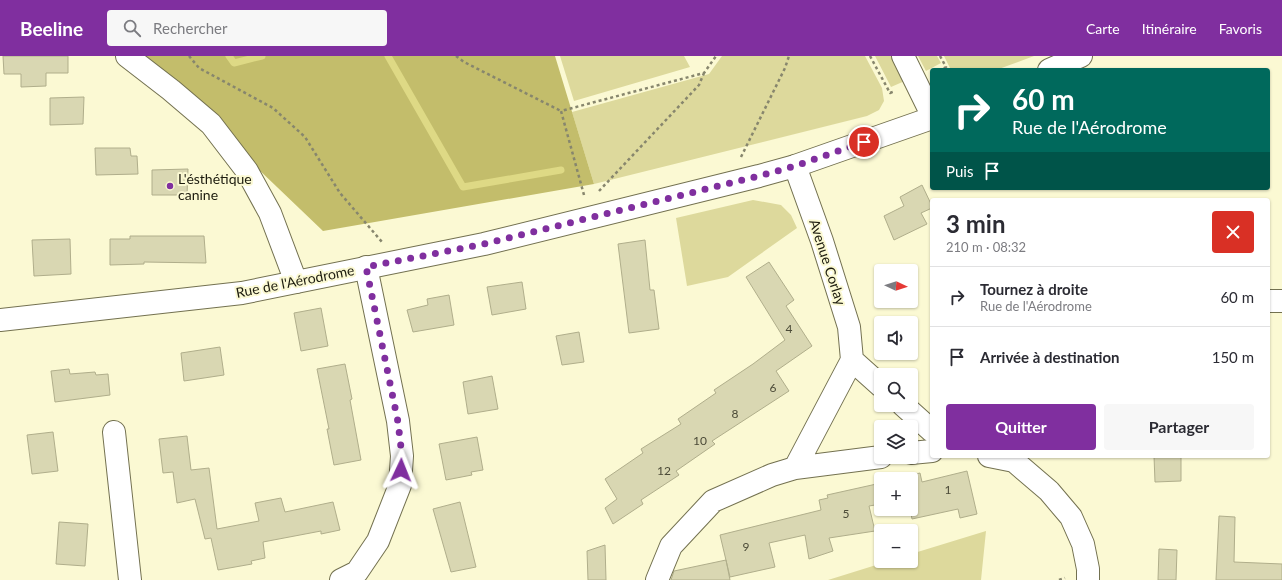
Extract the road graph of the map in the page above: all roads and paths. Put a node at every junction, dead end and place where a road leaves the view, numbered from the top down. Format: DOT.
graph roads {
  1 [pos="127,56"];
  2 [pos="189,56"];
  3 [pos="456,56"];
  4 [pos="716,56"];
  5 [pos="789,56"];
  6 [pos="902,56"];
  7 [pos="940,56"];
  8 [pos="1080,56"];
  9 [pos="946,68"];
  10 [pos="1053,68"];
  11 [pos="704,73"];
  12 [pos="561,111"];
  13 [pos="930,112"];
  14 [pos="930,117"];
  15 [pos="795,166"];
  16 [pos="728,184"];
  17 [pos="587,208"];
  18 [pos="398,261"];
  19 [pos="366,267"];
  20 [pos="296,282"];
  21 [pos="1270,301"];
  22 [pos="1282,301"];
  23 [pos="0,320"];
  24 [pos="852,360"];
  25 [pos="874,380"];
  26 [pos="911,412"];
  27 [pos="930,429"];
  28 [pos="114,432"];
  29 [pos="930,451"];
  30 [pos="918,452"];
  31 [pos="874,458"];
  32 [pos="999,458"];
  33 [pos="795,468"];
  34 [pos="354,577"];
  35 [pos="130,580"];
  36 [pos="657,580"];
  37 [pos="1088,580"];
  1 -- 20 [label="street"];
  2 -- 18 [label="path"];
  3 -- 12 [label="path"];
  4 -- 11 [label="path"];
  5 -- 16 [label="path"];
  6 -- 13 [label="street"];
  7 -- 9 [label="path"];
  8 -- 10 [label="street"];
  11 -- 12 [label="path"];
  11 -- 17 [label="path"];
  12 -- 17 [label="path"];
  14 -- 15 [label="street, Rue de l'Aérodrome"];
  15 -- 16 [label="street, Rue de l'Aérodrome"];
  15 -- 24 [label="street, Avenue Corlay"];
  16 -- 17 [label="street, Rue de l'Aérodrome"];
  17 -- 18 [label="street, Rue de l'Aérodrome"];
  18 -- 19 [label="street, Rue de l'Aérodrome"];
  19 -- 20 [label="street, Rue de l'Aérodrome"];
  19 -- 34 [label="street"];
  20 -- 23 [label="street, Rue de l'Aérodrome"];
  21 -- 22 [label="street"];
  24 -- 25 [label="street"];
  24 -- 33 [label="street"];
  26 -- 27 [label="street"];
  28 -- 35 [label="street"];
  29 -- 30 [label="street"];
  31 -- 33 [label="street"];
  32 -- 37 [label="street"];
  33 -- 36 [label="street"];
}
